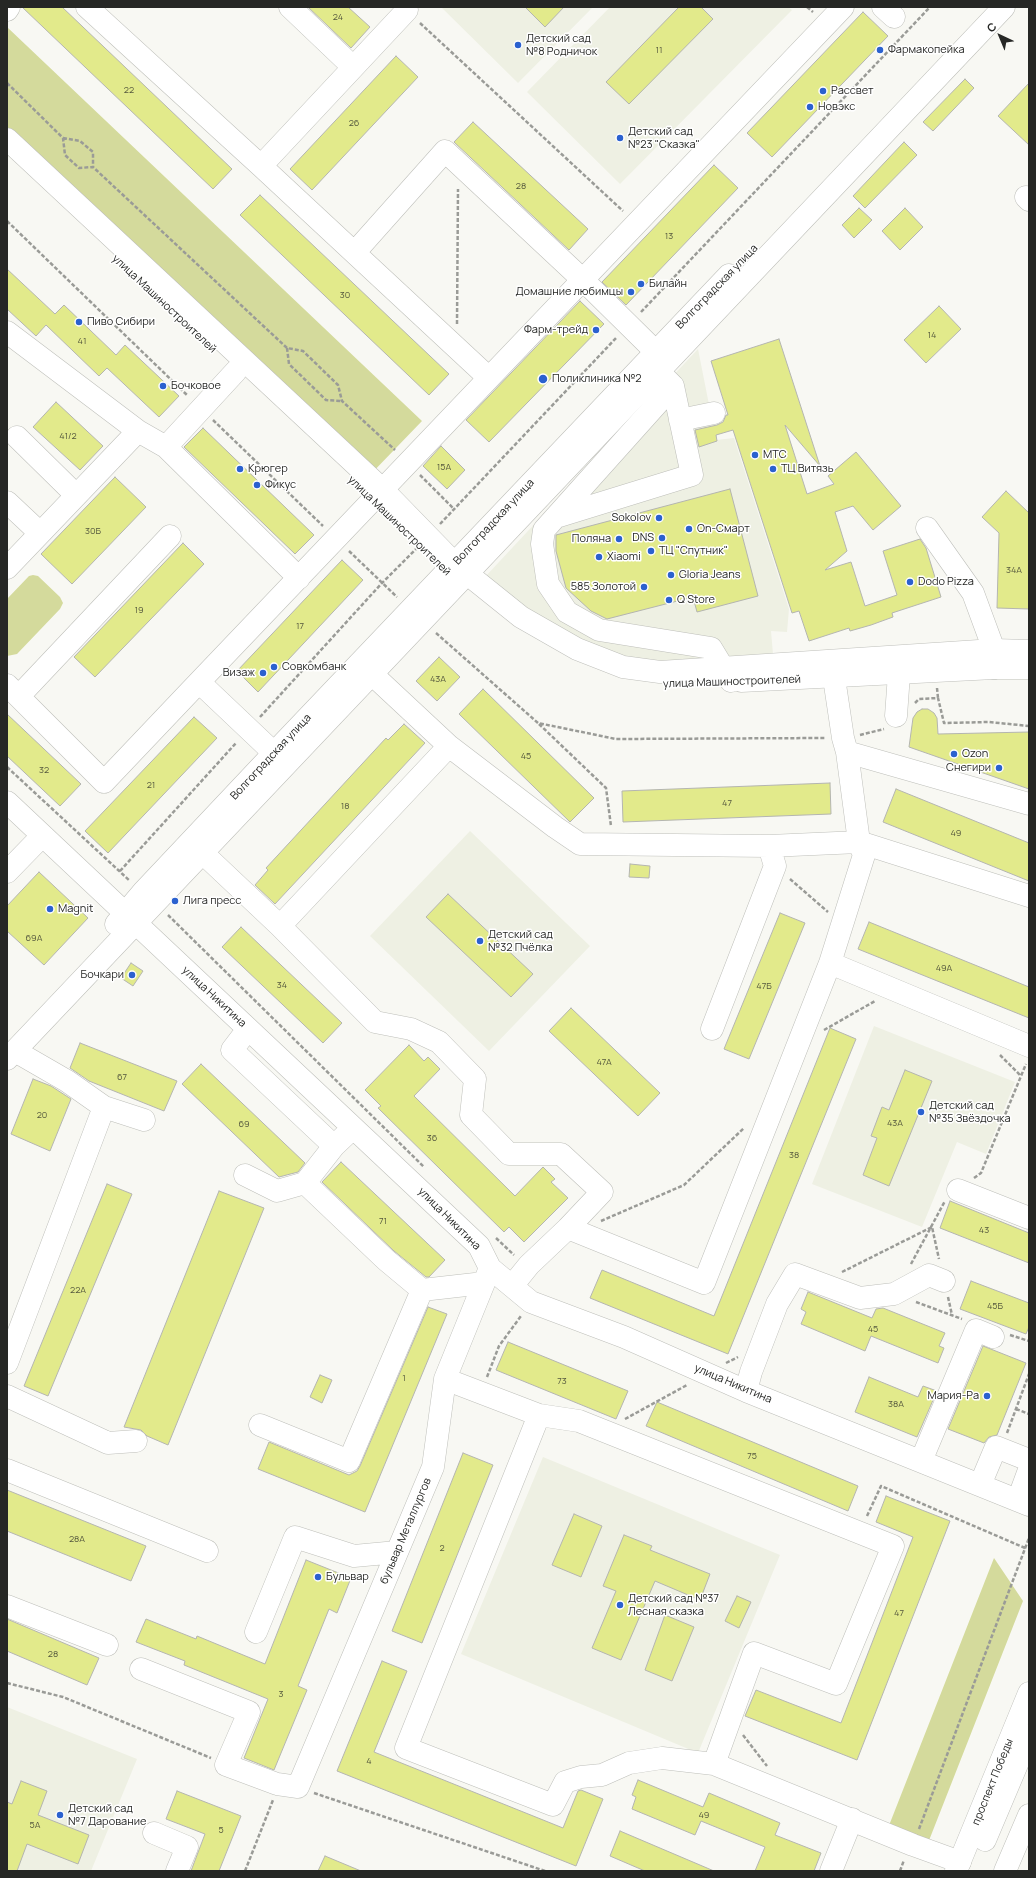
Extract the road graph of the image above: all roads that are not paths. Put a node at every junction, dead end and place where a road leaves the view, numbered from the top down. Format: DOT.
graph roads {
  1 [pos="9,7"];
  2 [pos="87,7"];
  3 [pos="290,7"];
  4 [pos="843,7"];
  5 [pos="985,7"];
  6 [pos="1004,7"];
  7 [pos="7,10"];
  8 [pos="407,10"];
  9 [pos="353,67"];
  10 [pos="7,139"];
  11 [pos="7,159"];
  12 [pos="261,166"];
  13 [pos="355,252"];
  14 [pos="583,280"];
  15 [pos="7,332"];
  16 [pos="658,368"];
  17 [pos="236,370"];
  18 [pos="489,378"];
  19 [pos="714,413"];
  20 [pos="680,420"];
  21 [pos="138,430"];
  22 [pos="17,437"];
  23 [pos="166,447"];
  24 [pos="76,495"];
  25 [pos="378,495"];
  26 [pos="7,502"];
  27 [pos="556,516"];
  28 [pos="927,528"];
  29 [pos="40,533"];
  30 [pos="170,536"];
  31 [pos="7,568"];
  32 [pos="457,573"];
  33 [pos="299,578"];
  34 [pos="1029,651"];
  35 [pos="994,659"];
  36 [pos="366,668"];
  37 [pos="1029,668"];
  38 [pos="727,674"];
  39 [pos="899,674"];
  40 [pos="834,678"];
  41 [pos="199,682"];
  42 [pos="13,691"];
  43 [pos="894,722"];
  44 [pos="845,745"];
  45 [pos="450,746"];
  46 [pos="274,753"];
  47 [pos="7,802"];
  48 [pos="1029,804"];
  49 [pos="42,836"];
  50 [pos="859,842"];
  51 [pos="197,848"];
  52 [pos="772,856"];
  53 [pos="7,872"];
  54 [pos="1029,896"];
  55 [pos="130,919"];
  56 [pos="280,926"];
  57 [pos="830,962"];
  58 [pos="712,1028"];
  59 [pos="248,1029"];
  60 [pos="10,1050"];
  61 [pos="1028,1054"];
  62 [pos="104,1107"];
  63 [pos="144,1120"];
  64 [pos="353,1128"];
  65 [pos="334,1146"];
  66 [pos="245,1175"];
  67 [pos="305,1184"];
  68 [pos="957,1189"];
  69 [pos="1029,1218"];
  70 [pos="572,1230"];
  71 [pos="487,1275"];
  72 [pos="944,1281"];
  73 [pos="512,1286"];
  74 [pos="422,1290"];
  75 [pos="1001,1336"];
  76 [pos="7,1363"];
  77 [pos="745,1373"];
  78 [pos="445,1379"];
  79 [pos="7,1396"];
  80 [pos="539,1415"];
  81 [pos="260,1425"];
  82 [pos="136,1441"];
  83 [pos="1029,1460"];
  84 [pos="921,1461"];
  85 [pos="7,1470"];
  86 [pos="1029,1470"];
  87 [pos="980,1485"];
  88 [pos="1023,1502"];
  89 [pos="207,1551"];
  90 [pos="397,1552"];
  91 [pos="7,1606"];
  92 [pos="256,1632"];
  93 [pos="107,1645"];
  94 [pos="141,1669"];
  95 [pos="1029,1693"];
  96 [pos="1029,1736"];
  97 [pos="714,1764"];
  98 [pos="1029,1815"];
  99 [pos="852,1819"];
  100 [pos="154,1833"];
  101 [pos="963,1868"];
  102 [pos="177,1871"];
  103 [pos="831,1871"];
  104 [pos="1005,1871"];
  1 -- 7 [label="main road"];
  2 -- 12 [label="main road"];
  3 -- 9 [label="main road"];
  4 -- 14 [label="main road"];
  5 -- 16 [label="main road, Волгоградская улица"];
  6 -- 16 [label="main road"];
  8 -- 9 [label="main road"];
  9 -- 12 [label="main road"];
  10 -- 25 [label="main road"];
  11 -- 17 [label="main road, улица Машиностроителей"];
  12 -- 13 [label="main road"];
  13 -- 14 [label="main road"];
  13 -- 18 [label="main road"];
  14 -- 16 [label="main road"];
  14 -- 18 [label="main road"];
  15 -- 21 [label="main road"];
  16 -- 20 [label="main road"];
  16 -- 27 [label="main road"];
  16 -- 32 [label="main road, Волгоградская улица"];
  17 -- 23 [label="main road"];
  17 -- 25 [label="main road, улица Машиностроителей"];
  18 -- 25 [label="main road"];
  19 -- 20 [label="main road"];
  20 -- 27 [label="main road"];
  21 -- 23 [label="main road"];
  21 -- 24 [label="main road"];
  22 -- 24 [label="main road"];
  23 -- 33 [label="main road"];
  24 -- 29 [label="main road"];
  25 -- 32 [label="main road, улица Машиностроителей"];
  25 -- 33 [label="main road"];
  26 -- 29 [label="main road"];
  27 -- 38 [label="main road"];
  28 -- 35 [label="main road"];
  29 -- 31 [label="main road"];
  30 -- 42 [label="main road"];
  32 -- 36 [label="main road, Волгоградская улица"];
  32 -- 36 [label="main road"];
  32 -- 38 [label="main road, улица Машиностроителей"];
  33 -- 41 [label="main road"];
  34 -- 35 [label="main road"];
  35 -- 37 [label="main road, улица Машиностроителей"];
  35 -- 38 [label="main road"];
  35 -- 39 [label="main road, улица Машиностроителей"];
  36 -- 45 [label="main road"];
  36 -- 46 [label="main road, Волгоградская улица"];
  36 -- 51 [label="main road"];
  38 -- 40 [label="main road, улица Машиностроителей"];
  39 -- 40 [label="main road, улица Машиностроителей"];
  39 -- 43 [label="main road"];
  40 -- 44 [label="main road"];
  41 -- 42 [label="main road"];
  41 -- 46 [label="main road"];
  44 -- 48 [label="main road"];
  44 -- 50 [label="main road"];
  45 -- 52 [label="main road"];
  45 -- 56 [label="main road"];
  46 -- 51 [label="main road, Волгоградская улица"];
  47 -- 49 [label="main road, улица Никитина"];
  49 -- 53 [label="main road"];
  49 -- 55 [label="main road, улица Никитина"];
  50 -- 52 [label="main road"];
  50 -- 54 [label="main road"];
  50 -- 57 [label="main road"];
  51 -- 55 [label="main road, Волгоградская улица"];
  51 -- 56 [label="main road"];
  52 -- 58 [label="main road"];
  55 -- 59 [label="main road, улица Никитина"];
  55 -- 60 [label="main road, Волгоградская улица"];
  56 -- 70 [label="main road"];
  57 -- 61 [label="main road"];
  57 -- 70 [label="main road"];
  59 -- 64 [label="main road, улица Никитина"];
  59 -- 65 [label="main road"];
  60 -- 62 [label="main road"];
  62 -- 63 [label="main road"];
  62 -- 76 [label="main road"];
  64 -- 65 [label="main road"];
  64 -- 71 [label="main road, улица Никитина"];
  65 -- 67 [label="main road"];
  66 -- 67 [label="main road"];
  67 -- 74 [label="main road"];
  68 -- 69 [label="main road"];
  70 -- 73 [label="main road"];
  71 -- 73 [label="main road, улица Никитина"];
  71 -- 74 [label="main road"];
  71 -- 78 [label="main road, бульвар Металлургов"];
  72 -- 77 [label="main road"];
  73 -- 77 [label="main road, улица Никитина"];
  74 -- 81 [label="main road"];
  75 -- 84 [label="main road"];
  77 -- 84 [label="main road, улица Никитина"];
  78 -- 80 [label="main road"];
  78 -- 90 [label="main road, бульвар Металлургов"];
  79 -- 82 [label="main road"];
  80 -- 97 [label="main road"];
  80 -- 97 [label="main road"];
  83 -- 87 [label="main road"];
  84 -- 87 [label="main road, улица Никитина"];
  85 -- 89 [label="main road"];
  86 -- 88 [label="main road"];
  87 -- 88 [label="main road, улица Никитина"];
  90 -- 92 [label="main road"];
  90 -- 94 [label="main road, бульвар Металлургов"];
  91 -- 93 [label="main road"];
  95 -- 101 [label="main road, проспект Победы"];
  96 -- 101 [label="main road"];
  97 -- 99 [label="main road"];
  98 -- 104 [label="main road"];
  99 -- 101 [label="main road"];
  99 -- 103 [label="main road"];
  100 -- 102 [label="main road"];
}
